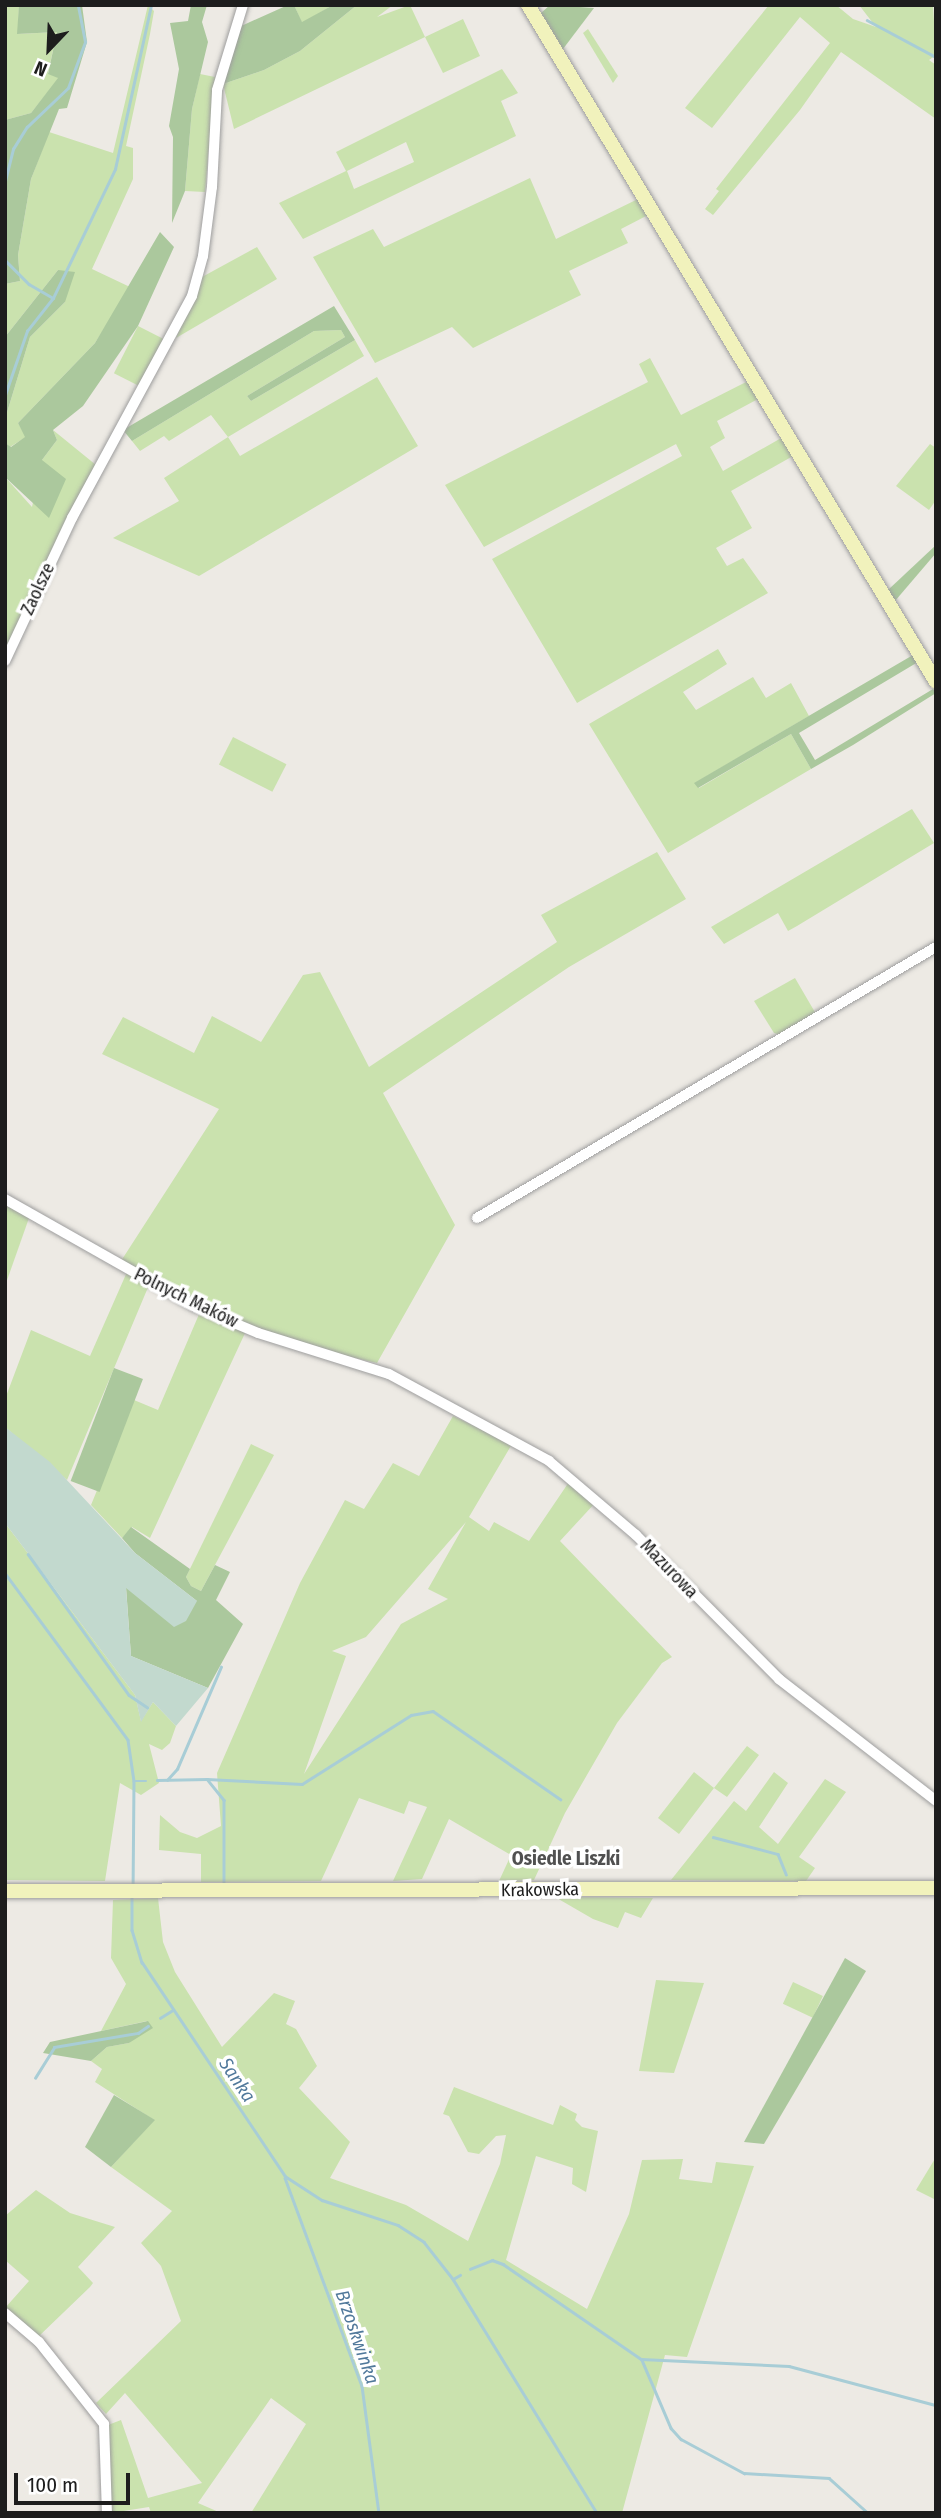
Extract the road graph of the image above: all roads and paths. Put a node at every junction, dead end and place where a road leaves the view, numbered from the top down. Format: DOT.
graph roads {
  1 [pos="243,5"];
  2 [pos="528,5"];
  3 [pos="5,661"];
  4 [pos="936,682"];
  5 [pos="936,947"];
  6 [pos="5,1199"];
  7 [pos="477,1218"];
  8 [pos="379,1371"];
  9 [pos="936,1801"];
  10 [pos="936,1888"];
  11 [pos="5,1891"];
  12 [pos="5,2313"];
  13 [pos="107,2513"];
  1 -- 3 [label="street, Zaolsze"];
  2 -- 4 [label="main road"];
  5 -- 7 [label="street"];
  6 -- 8 [label="street, Polnych Maków"];
  8 -- 9 [label="street, Mazurowa"];
  10 -- 11 [label="main road, Krakowska"];
  12 -- 13 [label="street"];
}
